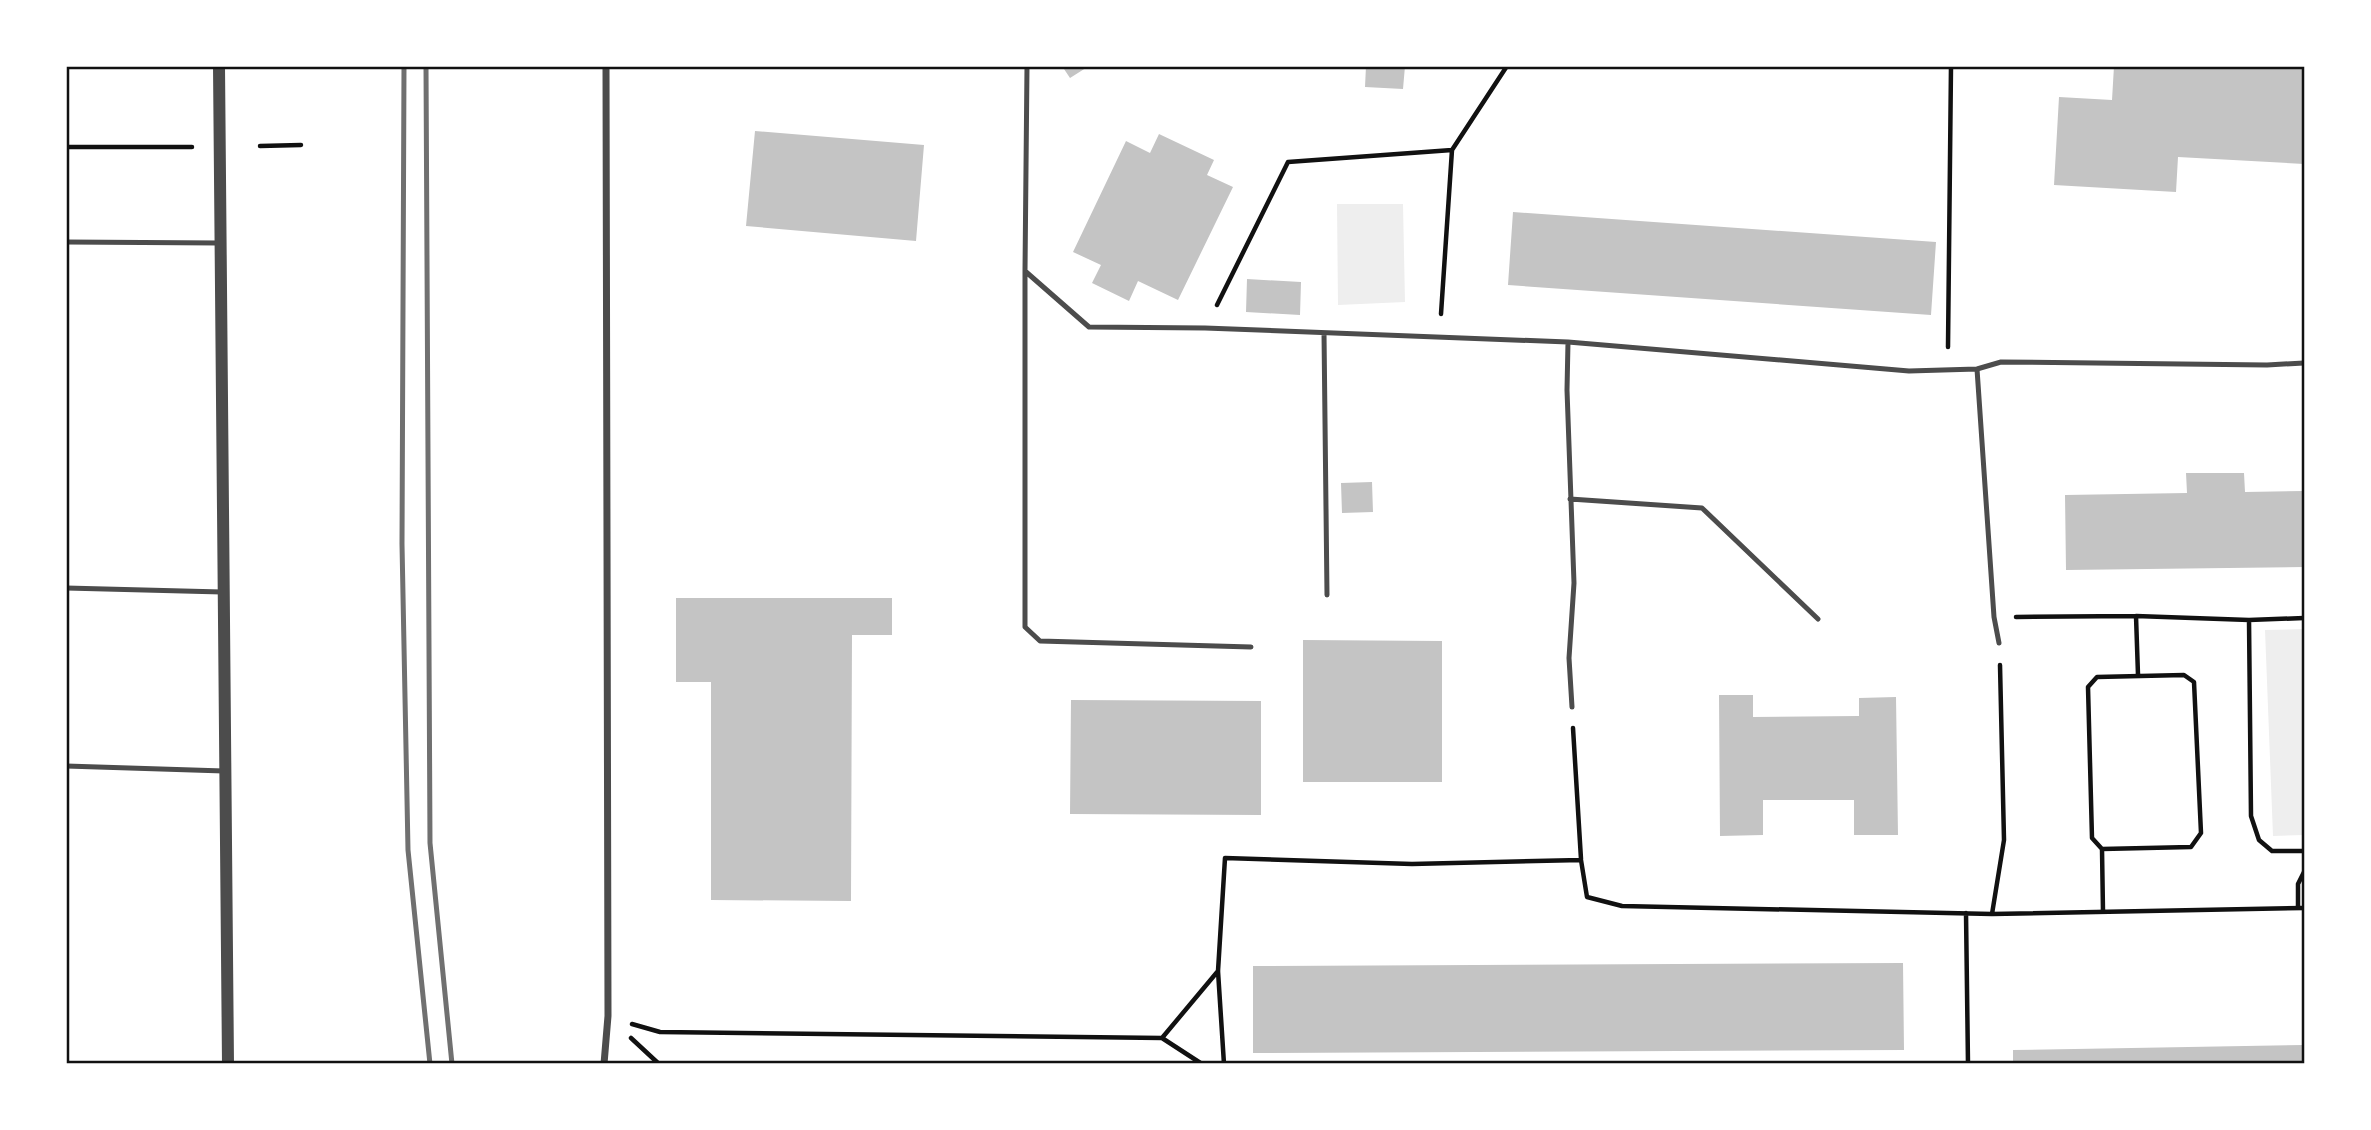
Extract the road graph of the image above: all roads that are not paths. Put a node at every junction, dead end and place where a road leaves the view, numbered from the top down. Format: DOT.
graph roads {
  1 [pos="219,66"];
  2 [pos="606,66"];
  3 [pos="1027,66"];
  4 [pos="66,242"];
  5 [pos="219,243"];
  6 [pos="1025,271"];
  7 [pos="1324,333"];
  8 [pos="1568,342"];
  9 [pos="2305,363"];
  10 [pos="1977,369"];
  11 [pos="1570,499"];
  12 [pos="66,588"];
  13 [pos="222,592"];
  14 [pos="1327,595"];
  15 [pos="1818,620"];
  16 [pos="1999,643"];
  17 [pos="1251,647"];
  18 [pos="1572,707"];
  19 [pos="66,766"];
  20 [pos="224,771"];
  21 [pos="228,1063"];
  22 [pos="604,1063"];
  1 -- 5 [label="street"];
  2 -- 22 [label="street"];
  3 -- 6 [label="lane"];
  4 -- 5 [label="lane"];
  5 -- 13 [label="street"];
  6 -- 7 [label="lane"];
  6 -- 17 [label="lane"];
  7 -- 8 [label="lane"];
  7 -- 14 [label="lane"];
  8 -- 10 [label="lane"];
  8 -- 11 [label="lane"];
  9 -- 10 [label="lane"];
  10 -- 16 [label="lane"];
  11 -- 15 [label="lane"];
  11 -- 18 [label="lane"];
  12 -- 13 [label="lane"];
  13 -- 20 [label="street"];
  19 -- 20 [label="lane"];
  20 -- 21 [label="street"];
}
